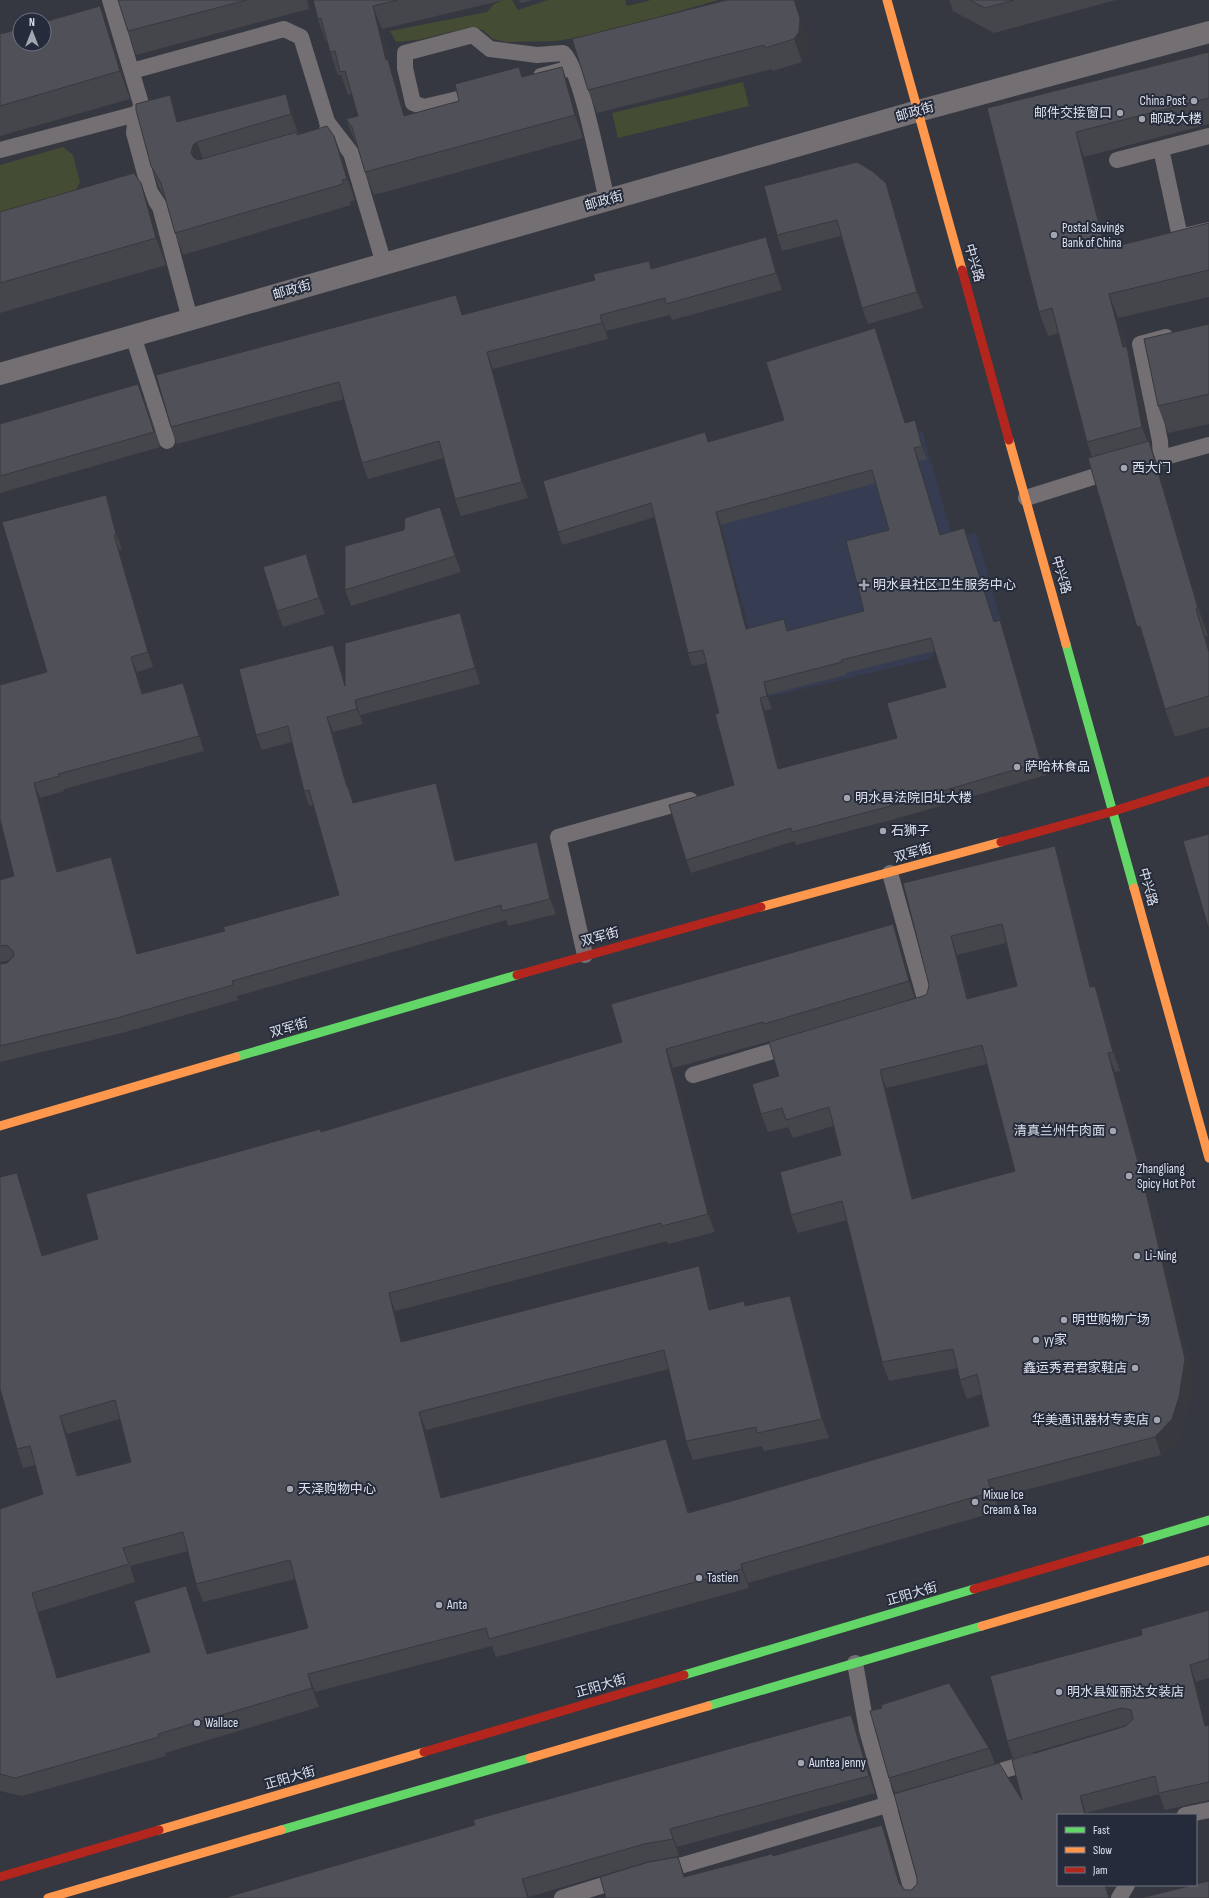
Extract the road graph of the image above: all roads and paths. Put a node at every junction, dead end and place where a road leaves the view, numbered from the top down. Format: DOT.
graph roads {
  1 [pos="110,0"];
  2 [pos="887,0"];
  3 [pos="1209,32"];
  4 [pos="574,59"];
  5 [pos="132,71"];
  6 [pos="529,80"];
  7 [pos="494,90"];
  8 [pos="918,111"];
  9 [pos="136,114"];
  10 [pos="327,122"];
  11 [pos="1209,136"];
  12 [pos="296,147"];
  13 [pos="1161,149"];
  14 [pos="0,150"];
  15 [pos="1117,160"];
  16 [pos="607,200"];
  17 [pos="1209,230"];
  18 [pos="384,264"];
  19 [pos="190,319"];
  20 [pos="1178,334"];
  21 [pos="132,336"];
  22 [pos="0,374"];
  23 [pos="167,441"];
  24 [pos="1209,446"];
  25 [pos="1161,458"];
  26 [pos="1026,498"];
  27 [pos="1209,781"];
  28 [pos="703,796"];
  29 [pos="1114,812"];
  30 [pos="890,873"];
  31 [pos="585,955"];
  32 [pos="904,1013"];
  33 [pos="807,1041"];
  34 [pos="693,1075"];
  35 [pos="0,1126"];
  36 [pos="1209,1158"];
  37 [pos="1209,1520"];
  38 [pos="1209,1560"];
  39 [pos="855,1663"];
  40 [pos="1048,1757"];
  41 [pos="972,1780"];
  42 [pos="934,1791"];
  43 [pos="888,1805"];
  44 [pos="1209,1810"];
  45 [pos="1190,1814"];
  46 [pos="0,1877"];
  47 [pos="1126,1886"];
  48 [pos="48,1898"];
  49 [pos="562,1898"];
  50 [pos="914,1898"];
  51 [pos="1119,1898"];
  1 -- 5 [label="lane"];
  2 -- 8 [label="main road, 中兴路"];
  3 -- 8 [label="street, 邮政街"];
  4 -- 6 [label="lane"];
  4 -- 7 [label="lane"];
  4 -- 16 [label="lane"];
  5 -- 9 [label="lane"];
  5 -- 10 [label="lane"];
  8 -- 16 [label="street, 邮政街"];
  8 -- 26 [label="main road, 中兴路"];
  9 -- 14 [label="lane"];
  9 -- 19 [label="lane"];
  10 -- 12 [label="lane"];
  10 -- 18 [label="lane"];
  11 -- 13 [label="lane"];
  13 -- 15 [label="lane"];
  13 -- 17 [label="lane"];
  16 -- 18 [label="street, 邮政街"];
  18 -- 19 [label="street, 邮政街"];
  19 -- 21 [label="street, 邮政街"];
  20 -- 25 [label="lane"];
  21 -- 22 [label="street, 邮政街"];
  21 -- 23 [label="lane"];
  24 -- 25 [label="lane"];
  25 -- 26 [label="lane"];
  26 -- 29 [label="main road, 中兴路"];
  27 -- 29 [label="main road, 双军街"];
  28 -- 31 [label="lane"];
  29 -- 30 [label="main road, 双军街"];
  29 -- 36 [label="main road, 中兴路"];
  30 -- 31 [label="main road, 双军街"];
  30 -- 32 [label="lane"];
  31 -- 35 [label="main road, 双军街"];
  33 -- 34 [label="lane"];
  37 -- 46 [label="main road, 正阳大街"];
  38 -- 39 [label="main road"];
  39 -- 43 [label="lane"];
  39 -- 48 [label="main road"];
  40 -- 41 [label="lane"];
  42 -- 43 [label="lane"];
  43 -- 49 [label="lane"];
  43 -- 50 [label="lane"];
  44 -- 45 [label="lane"];
  47 -- 51 [label="lane"];
}
